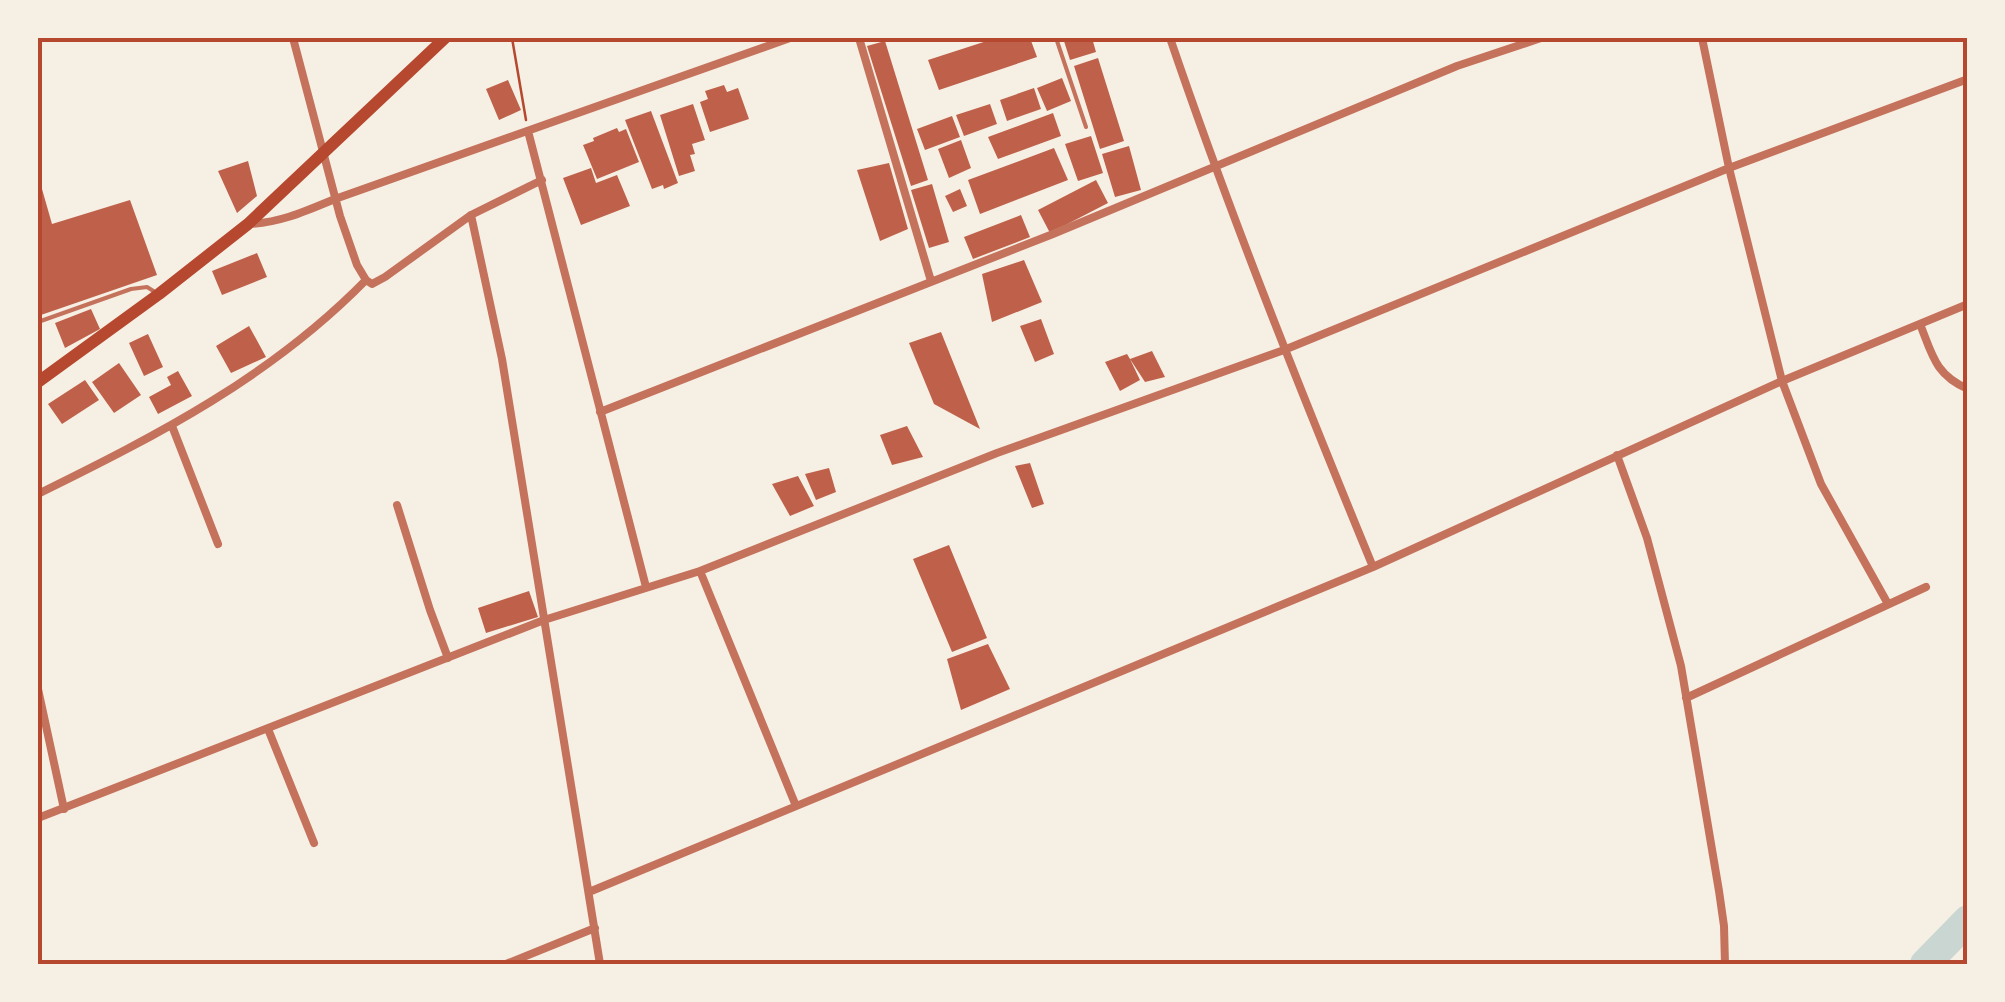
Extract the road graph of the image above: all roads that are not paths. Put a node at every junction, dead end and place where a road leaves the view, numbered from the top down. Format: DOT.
graph roads {
  1 [pos="293,38"];
  2 [pos="445,38"];
  3 [pos="790,38"];
  4 [pos="859,38"];
  5 [pos="1056,38"];
  6 [pos="1170,38"];
  7 [pos="1541,38"];
  8 [pos="1702,38"];
  9 [pos="1968,80"];
  10 [pos="1086,127"];
  11 [pos="528,131"];
  12 [pos="324,152"];
  13 [pos="1214,166"];
  14 [pos="1730,168"];
  15 [pos="542,180"];
  16 [pos="336,199"];
  17 [pos="471,215"];
  18 [pos="248,224"];
  19 [pos="366,280"];
  20 [pos="930,281"];
  21 [pos="159,294"];
  22 [pos="1968,304"];
  23 [pos="38,322"];
  24 [pos="1920,324"];
  25 [pos="1284,350"];
  26 [pos="38,382"];
  27 [pos="1782,382"];
  28 [pos="1968,389"];
  29 [pos="600,412"];
  30 [pos="172,426"];
  31 [pos="1617,455"];
  32 [pos="38,494"];
  33 [pos="397,504"];
  34 [pos="218,544"];
  35 [pos="1373,566"];
  36 [pos="700,571"];
  37 [pos="646,587"];
  38 [pos="1926,587"];
  39 [pos="1888,604"];
  40 [pos="544,620"];
  41 [pos="448,658"];
  42 [pos="38,689"];
  43 [pos="1686,698"];
  44 [pos="268,730"];
  45 [pos="796,806"];
  46 [pos="64,810"];
  47 [pos="38,818"];
  48 [pos="314,843"];
  49 [pos="590,892"];
  50 [pos="595,928"];
  51 [pos="506,964"];
  52 [pos="600,964"];
  53 [pos="1725,964"];
  1 -- 12 [label="street"];
  2 -- 12 [label="highway"];
  3 -- 11 [label="street"];
  4 -- 20 [label="street"];
  5 -- 10 [label="lane"];
  6 -- 13 [label="street"];
  7 -- 13 [label="street"];
  8 -- 14 [label="street"];
  9 -- 14 [label="street"];
  11 -- 15 [label="street"];
  11 -- 16 [label="street"];
  12 -- 16 [label="street"];
  12 -- 18 [label="highway"];
  13 -- 20 [label="street"];
  13 -- 25 [label="street"];
  14 -- 25 [label="street"];
  14 -- 27 [label="street"];
  15 -- 17 [label="street"];
  15 -- 29 [label="street"];
  16 -- 18 [label="street"];
  16 -- 19 [label="street"];
  17 -- 19 [label="street"];
  17 -- 40 [label="street"];
  18 -- 21 [label="highway"];
  19 -- 30 [label="street"];
  20 -- 29 [label="street"];
  21 -- 23 [label="lane"];
  21 -- 26 [label="highway"];
  22 -- 24 [label="street"];
  24 -- 27 [label="street"];
  24 -- 28 [label="street"];
  25 -- 35 [label="street"];
  25 -- 36 [label="street"];
  27 -- 31 [label="street"];
  27 -- 39 [label="street"];
  29 -- 37 [label="street"];
  30 -- 32 [label="street"];
  30 -- 34 [label="street"];
  31 -- 35 [label="street"];
  31 -- 43 [label="street"];
  33 -- 41 [label="street"];
  35 -- 45 [label="street"];
  36 -- 37 [label="street"];
  36 -- 45 [label="street"];
  37 -- 40 [label="street"];
  38 -- 39 [label="street"];
  39 -- 43 [label="street"];
  40 -- 41 [label="street"];
  40 -- 49 [label="street"];
  41 -- 44 [label="street"];
  42 -- 46 [label="street"];
  43 -- 53 [label="street"];
  44 -- 46 [label="street"];
  44 -- 48 [label="street"];
  45 -- 49 [label="street"];
  46 -- 47 [label="street"];
  49 -- 50 [label="street"];
  50 -- 51 [label="street"];
  50 -- 52 [label="street"];
}
